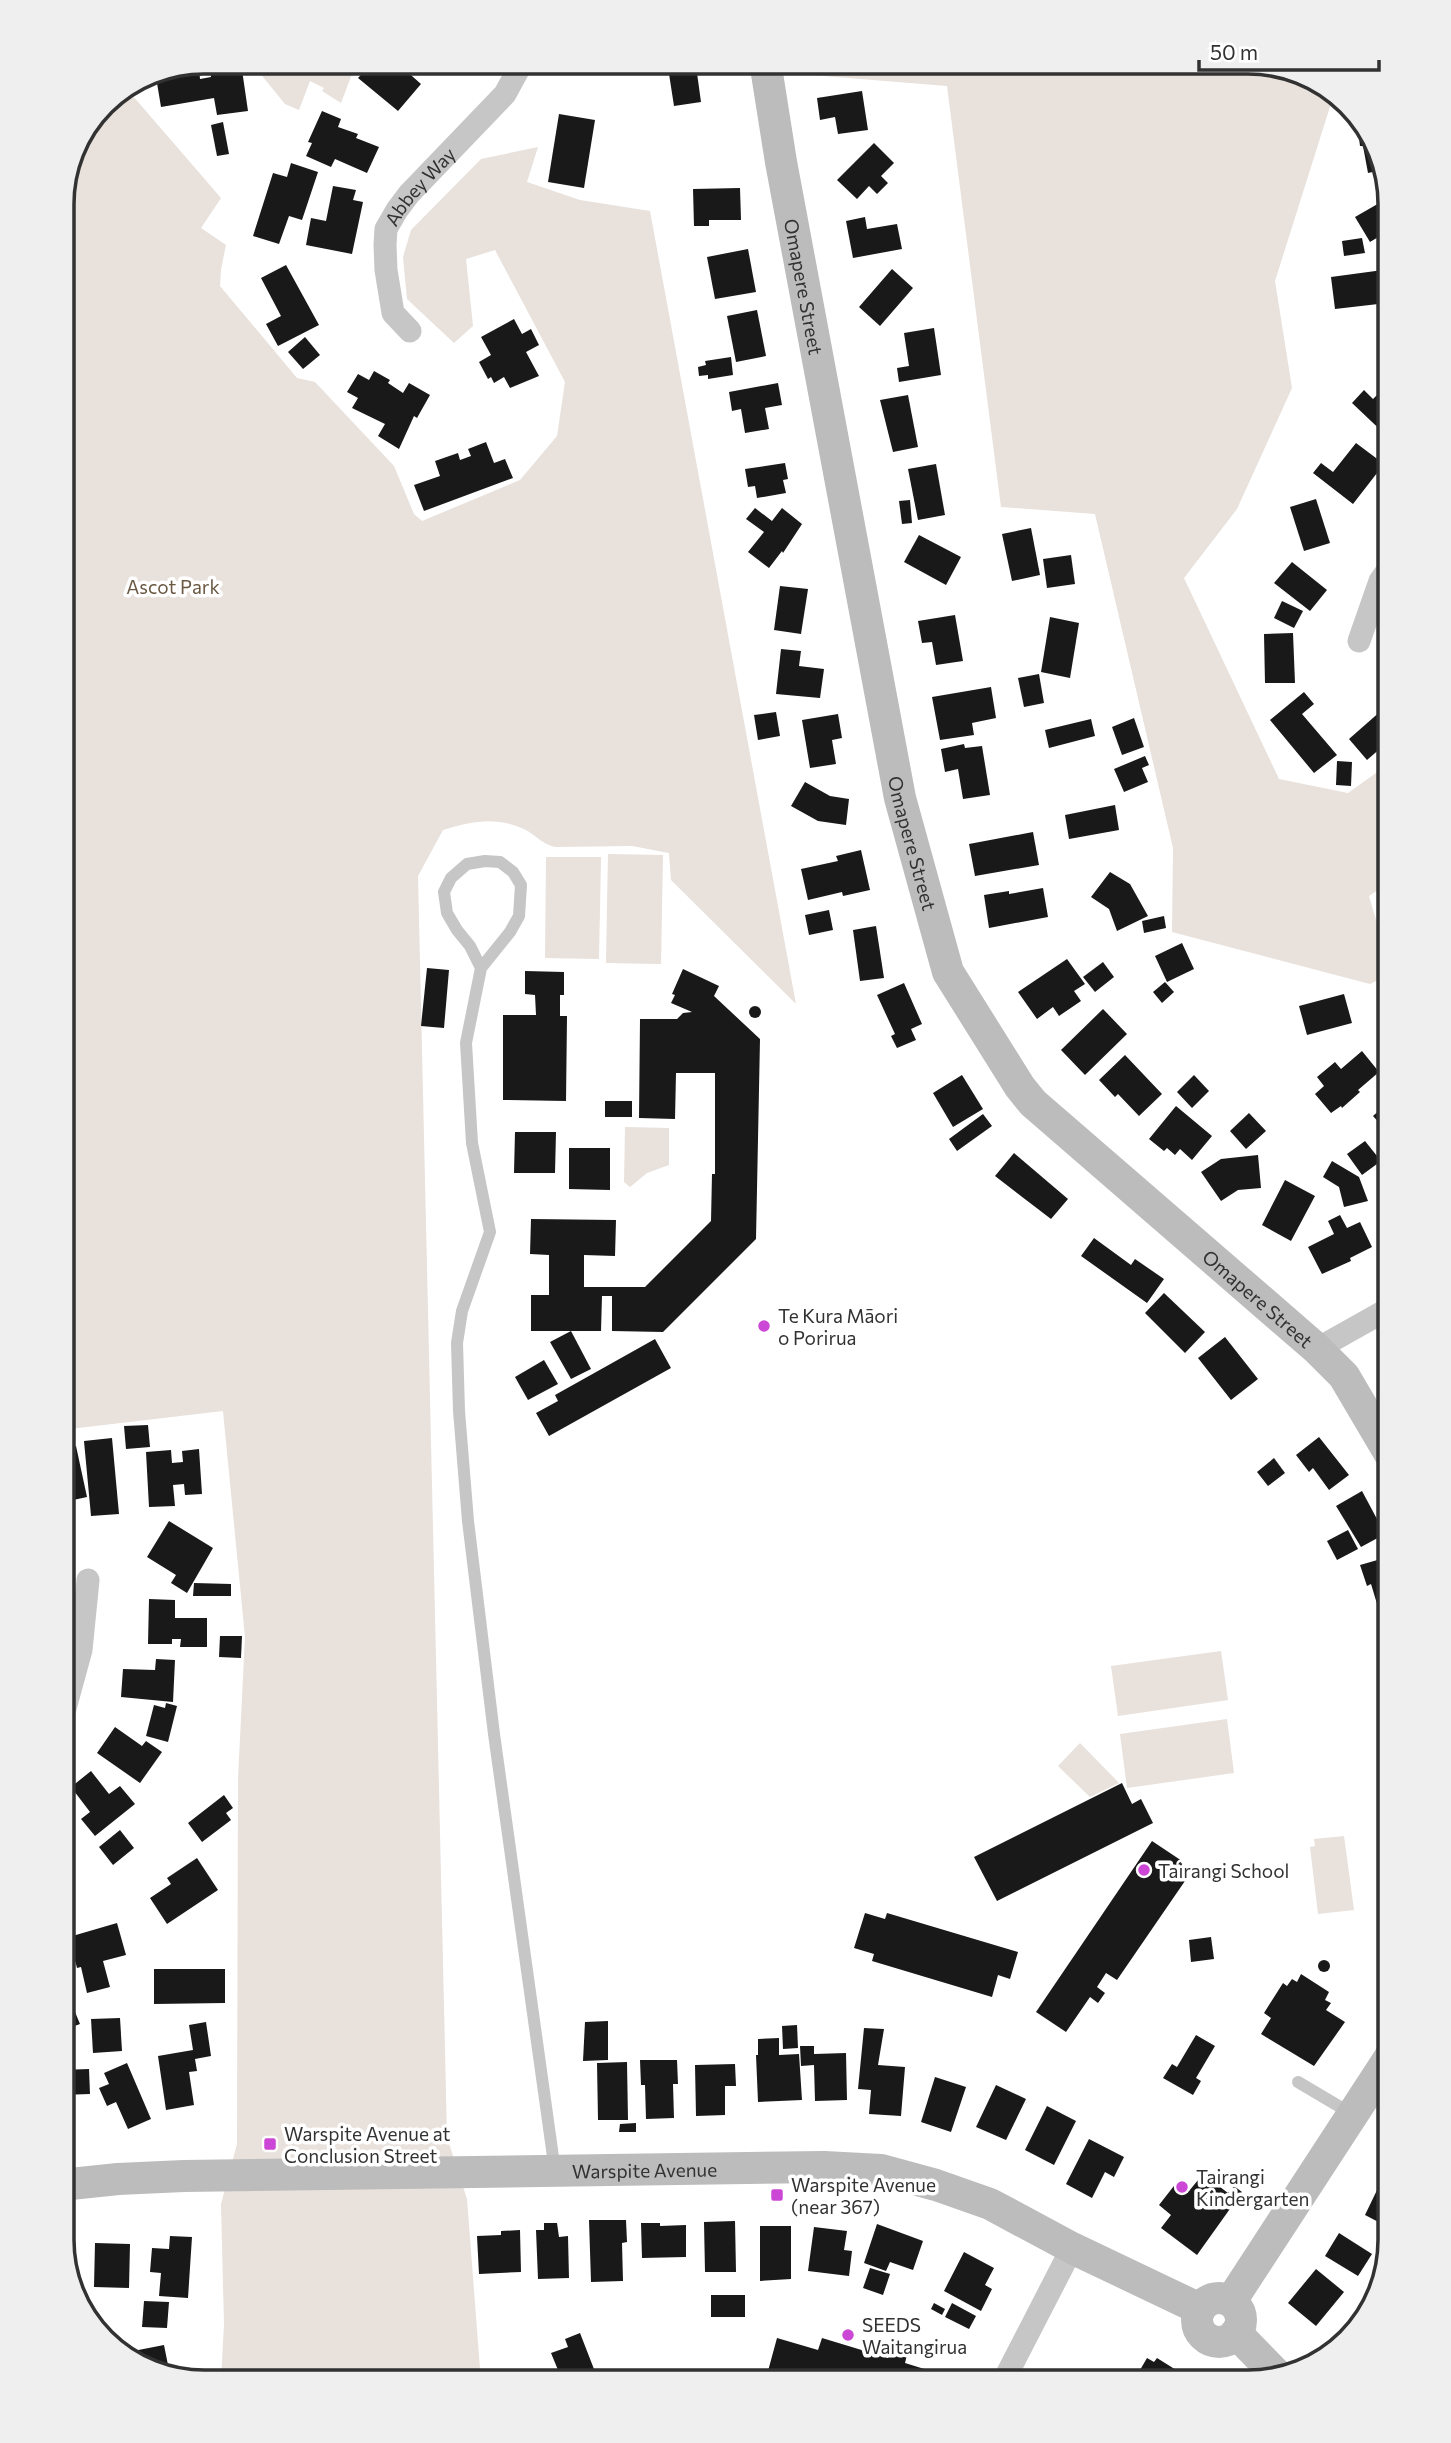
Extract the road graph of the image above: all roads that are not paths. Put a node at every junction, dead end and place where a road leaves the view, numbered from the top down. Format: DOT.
graph roads {
  1 [pos="516,74"];
  2 [pos="767,74"];
  3 [pos="410,331"];
  4 [pos="1378,587"];
  5 [pos="1359,641"];
  6 [pos="481,968"];
  7 [pos="1378,1315"];
  8 [pos="1317,1349"];
  9 [pos="1378,1434"];
  10 [pos="88,1580"];
  11 [pos="74,1676"];
  12 [pos="1378,2075"];
  13 [pos="1298,2082"];
  14 [pos="1352,2114"];
  15 [pos="555,2172"];
  16 [pos="74,2184"];
  17 [pos="1072,2248"];
  18 [pos="1231,2301"];
  19 [pos="1200,2309"];
  20 [pos="1236,2333"];
  21 [pos="1270,2367"];
  22 [pos="1009,2370"];
  1 -- 3 [label="street, Abbey Way"];
  2 -- 8 [label="main road, Omapere Street"];
  4 -- 5 [label="street"];
  6 -- 6 [label="lane"];
  6 -- 15 [label="lane"];
  7 -- 8 [label="street"];
  8 -- 9 [label="main road, Omapere Street"];
  10 -- 11 [label="street"];
  12 -- 14 [label="main road"];
  13 -- 14 [label="lane"];
  14 -- 18 [label="main road"];
  15 -- 16 [label="main road, Warspite Avenue"];
  15 -- 17 [label="main road, Warspite Avenue"];
  17 -- 19 [label="main road, Warspite Avenue"];
  17 -- 22 [label="street"];
  18 -- 19 [label="main road"];
  18 -- 20 [label="main road"];
  19 -- 20 [label="main road"];
  20 -- 21 [label="main road"];
}
